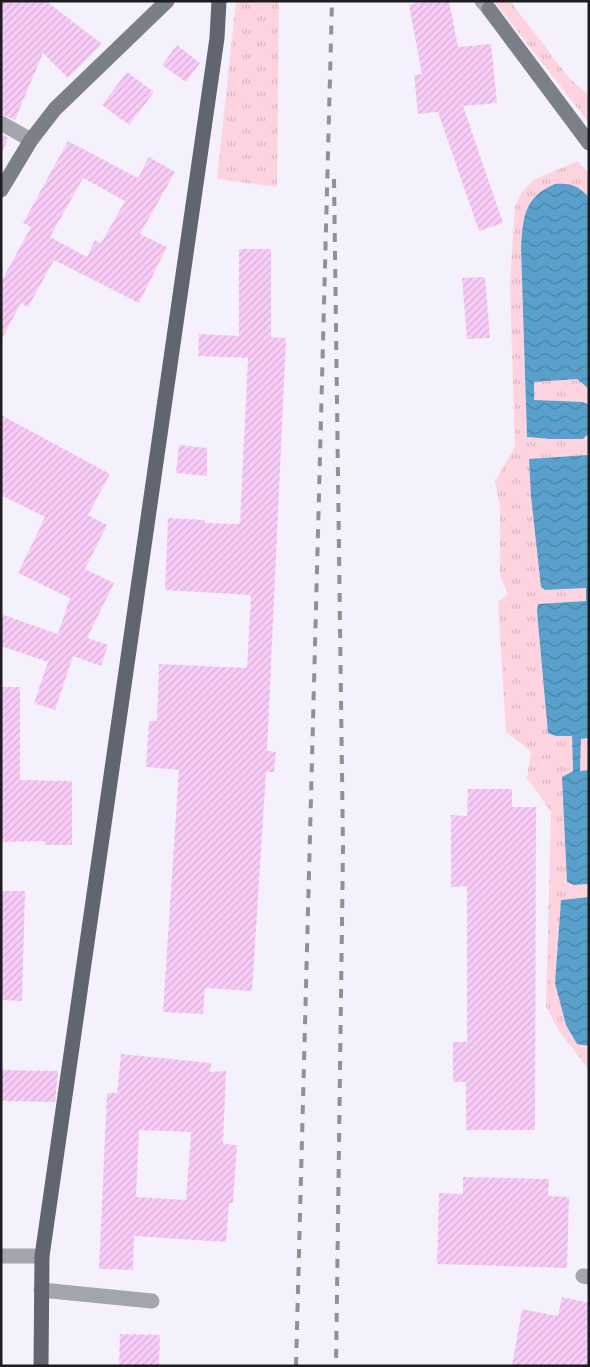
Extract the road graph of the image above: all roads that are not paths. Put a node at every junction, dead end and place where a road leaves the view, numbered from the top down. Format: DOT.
graph roads {
  1 [pos="167,1"];
  2 [pos="219,1"];
  3 [pos="485,5"];
  4 [pos="1,122"];
  5 [pos="30,140"];
  6 [pos="589,143"];
  7 [pos="1,190"];
  8 [pos="1,1256"];
  9 [pos="42,1256"];
  10 [pos="42,1290"];
  11 [pos="152,1301"];
  12 [pos="41,1366"];
  1 -- 5 [label="street"];
  2 -- 9 [label="main road"];
  3 -- 6 [label="street"];
  4 -- 5 [label="street"];
  5 -- 7 [label="street"];
  8 -- 9 [label="street"];
  9 -- 10 [label="main road"];
  10 -- 11 [label="street"];
  10 -- 12 [label="main road"];
}
